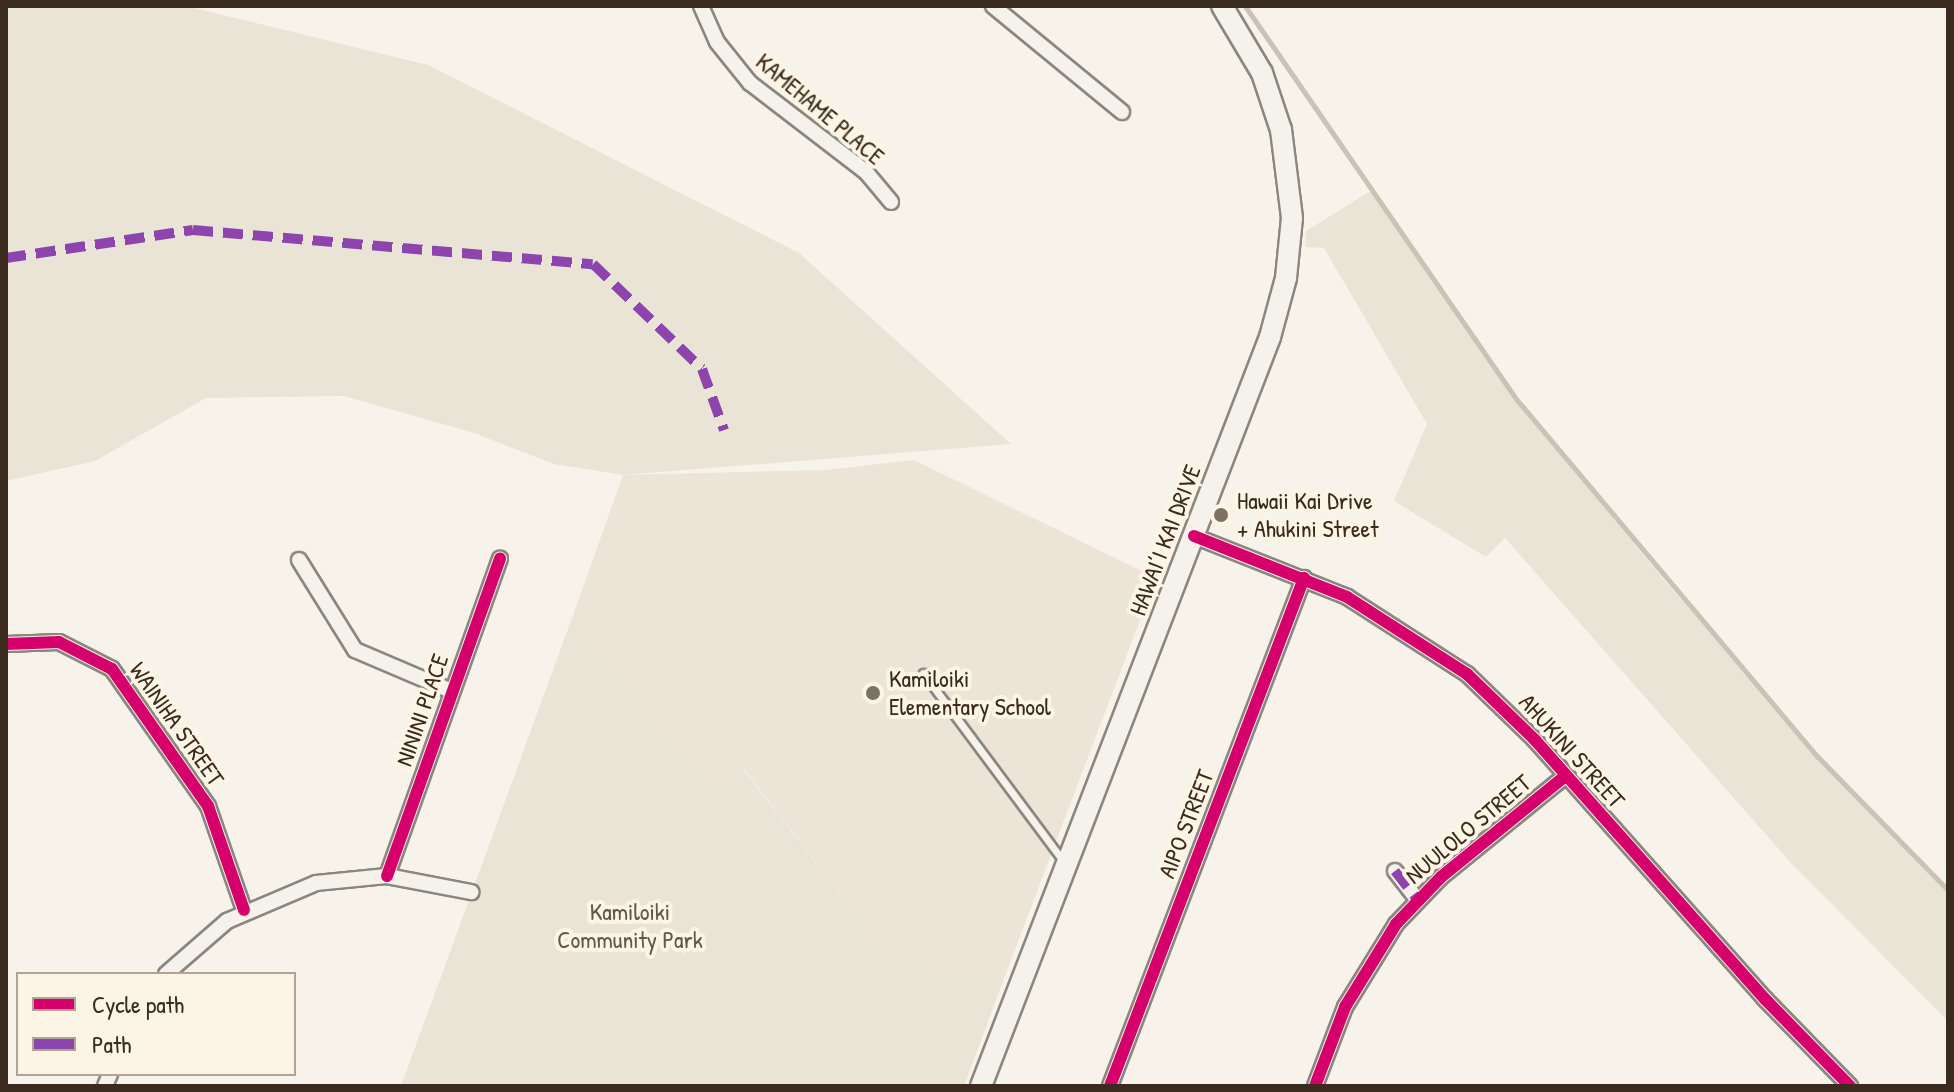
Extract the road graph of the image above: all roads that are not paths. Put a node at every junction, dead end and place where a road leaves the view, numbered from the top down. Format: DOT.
graph roads {
  1 [pos="701,6"];
  2 [pos="993,6"];
  3 [pos="1222,6"];
  4 [pos="1122,112"];
  5 [pos="891,202"];
  6 [pos="1194,536"];
  7 [pos="500,559"];
  8 [pos="299,560"];
  9 [pos="1304,578"];
  10 [pos="6,644"];
  11 [pos="923,673"];
  12 [pos="451,691"];
  13 [pos="1564,777"];
  14 [pos="1068,867"];
  15 [pos="1395,871"];
  16 [pos="387,876"];
  17 [pos="471,892"];
  18 [pos="1418,900"];
  19 [pos="244,910"];
  20 [pos="168,972"];
  21 [pos="988,1084"];
  22 [pos="1110,1086"];
  23 [pos="1315,1086"];
  24 [pos="1850,1086"];
  1 -- 5 [label="street, KAMEHAME PLACE"];
  2 -- 4 [label="street"];
  3 -- 6 [label="main road, HAWAI’I KAI DRIVE"];
  6 -- 9 [label="street, AHUKINI STREET"];
  6 -- 14 [label="main road, HAWAI’I KAI DRIVE"];
  7 -- 12 [label="street, NININI PLACE"];
  8 -- 12 [label="street"];
  9 -- 13 [label="street, AHUKINI STREET"];
  9 -- 22 [label="street, AIPO STREET"];
  10 -- 19 [label="street, WAINIHA STREET"];
  11 -- 14 [label="lane"];
  12 -- 16 [label="street, NININI PLACE"];
  13 -- 18 [label="street, NUULOLO STREET"];
  13 -- 24 [label="street, AHUKINI STREET"];
  14 -- 21 [label="main road, HAWAI’I KAI DRIVE"];
  15 -- 18 [label="street"];
  16 -- 17 [label="street"];
  16 -- 19 [label="street"];
  18 -- 23 [label="street, NUULOLO STREET"];
  19 -- 20 [label="street"];
}
